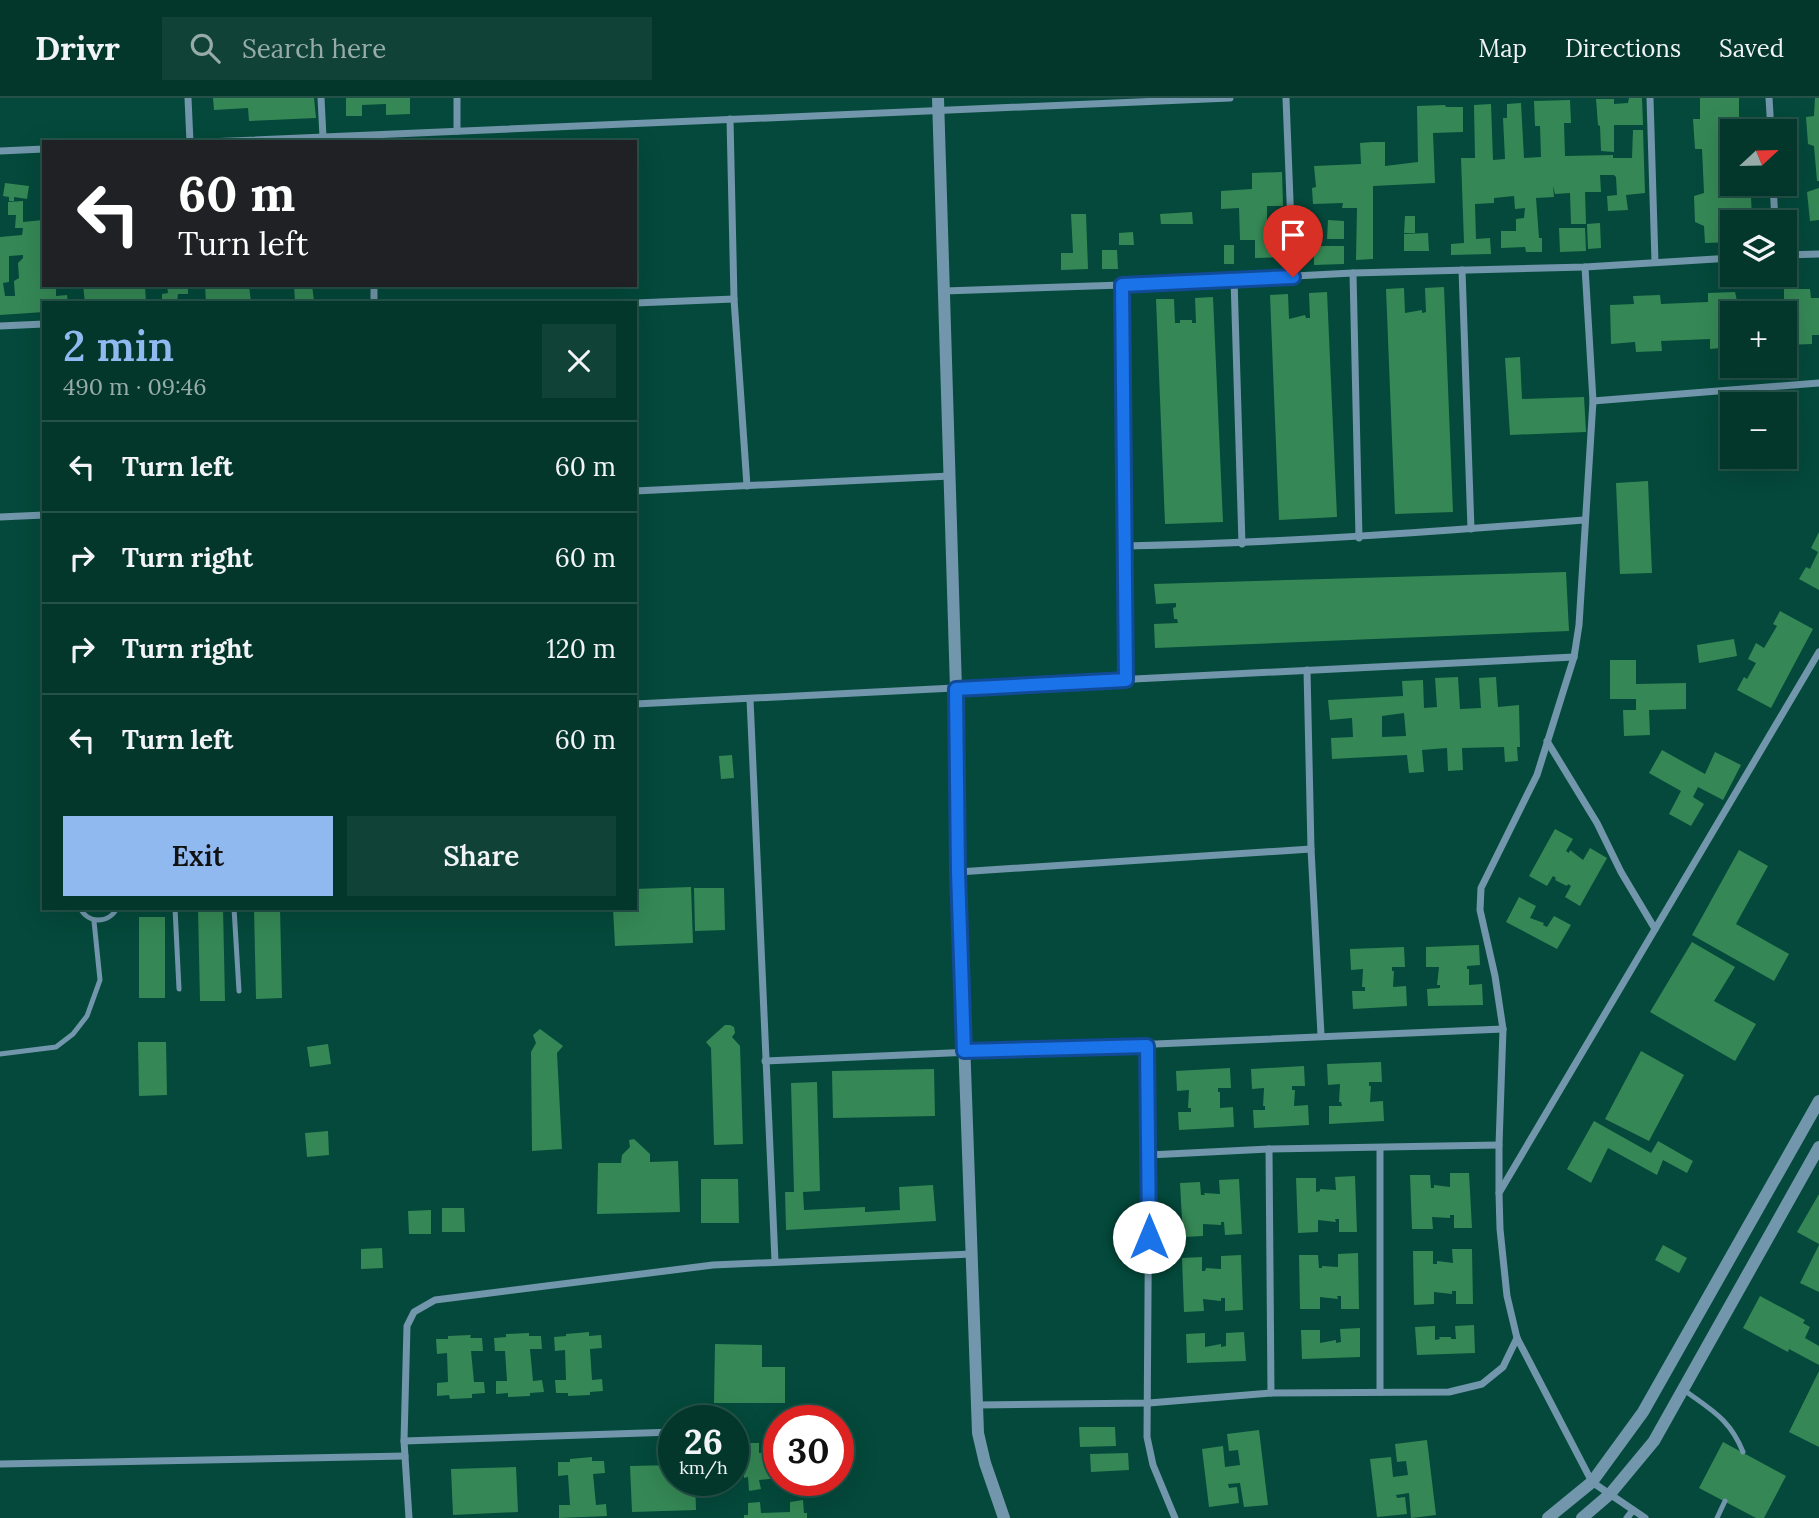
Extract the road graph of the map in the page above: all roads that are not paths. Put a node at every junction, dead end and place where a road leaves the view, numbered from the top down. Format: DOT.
graph roads {
  1 [pos="188,98"];
  2 [pos="321,98"];
  3 [pos="457,98"];
  4 [pos="1000,98"];
  5 [pos="1227,98"];
  6 [pos="1286,98"];
  7 [pos="1650,98"];
  8 [pos="1769,98"];
  9 [pos="1103,101"];
  10 [pos="939,104"];
  11 [pos="1000,108"];
  12 [pos="730,119"];
  13 [pos="1770,119"];
  14 [pos="457,131"];
  15 [pos="323,137"];
  16 [pos="373,138"];
  17 [pos="190,140"];
  18 [pos="253,140"];
  19 [pos="42,149"];
  20 [pos="0,151"];
  21 [pos="1819,254"];
  22 [pos="1797,255"];
  23 [pos="1720,259"];
  24 [pos="1656,262"];
  25 [pos="1585,267"];
  26 [pos="1462,270"];
  27 [pos="1353,273"];
  28 [pos="1293,277"];
  29 [pos="1234,279"];
  30 [pos="1122,285"];
  31 [pos="944,292"];
  32 [pos="734,299"];
  33 [pos="637,303"];
  34 [pos="42,324"];
  35 [pos="0,326"];
  36 [pos="1819,383"];
  37 [pos="1593,401"];
  38 [pos="950,476"];
  39 [pos="747,486"];
  40 [pos="637,491"];
  41 [pos="42,516"];
  42 [pos="0,517"];
  43 [pos="1584,520"];
  44 [pos="1471,529"];
  45 [pos="1359,538"];
  46 [pos="1242,544"];
  47 [pos="1125,546"];
  48 [pos="1819,652"];
  49 [pos="1574,657"];
  50 [pos="1307,670"];
  51 [pos="1126,680"];
  52 [pos="956,689"];
  53 [pos="750,699"];
  54 [pos="637,704"];
  55 [pos="1547,741"];
  56 [pos="1311,849"];
  57 [pos="958,872"];
  58 [pos="81,910"];
  59 [pos="116,910"];
  60 [pos="175,910"];
  61 [pos="234,910"];
  62 [pos="93,921"];
  63 [pos="1655,929"];
  64 [pos="179,989"];
  65 [pos="240,991"];
  66 [pos="1503,1029"];
  67 [pos="1321,1035"];
  68 [pos="1147,1046"];
  69 [pos="964,1051"];
  70 [pos="0,1054"];
  71 [pos="765,1061"];
  72 [pos="1819,1101"];
  73 [pos="1802,1131"];
  74 [pos="1819,1141"];
  75 [pos="1499,1145"];
  76 [pos="1819,1147"];
  77 [pos="1380,1148"];
  78 [pos="1269,1149"];
  79 [pos="1149,1155"];
  80 [pos="1500,1193"];
  81 [pos="1737,1246"];
  82 [pos="972,1254"];
  83 [pos="1757,1256"];
  84 [pos="775,1261"];
  85 [pos="1517,1338"];
  86 [pos="1682,1389"];
  87 [pos="1380,1392"];
  88 [pos="1271,1393"];
  89 [pos="1149,1403"];
  90 [pos="977,1405"];
  91 [pos="658,1433"];
  92 [pos="404,1441"];
  93 [pos="1743,1452"];
  94 [pos="405,1456"];
  95 [pos="0,1464"];
  96 [pos="1592,1482"];
  97 [pos="1610,1494"];
  98 [pos="1725,1502"];
  99 [pos="1633,1510"];
  100 [pos="409,1518"];
  101 [pos="1004,1518"];
  102 [pos="1175,1518"];
  103 [pos="1548,1518"];
  104 [pos="1582,1518"];
  105 [pos="1627,1518"];
  106 [pos="1645,1518"];
  107 [pos="1717,1518"];
  1 -- 17 [label="street"];
  2 -- 15 [label="street"];
  3 -- 14 [label="street"];
  4 -- 11 [label="street"];
  5 -- 9 [label="street"];
  6 -- 28 [label="street"];
  7 -- 24 [label="street"];
  8 -- 13 [label="street"];
  9 -- 11 [label="street"];
  10 -- 11 [label="street"];
  10 -- 12 [label="street"];
  10 -- 31 [label="street"];
  12 -- 14 [label="street"];
  12 -- 32 [label="street"];
  14 -- 16 [label="street"];
  15 -- 16 [label="street"];
  15 -- 18 [label="street"];
  19 -- 20 [label="street"];
  21 -- 22 [label="street"];
  23 -- 24 [label="street"];
  24 -- 25 [label="street"];
  25 -- 26 [label="street"];
  25 -- 37 [label="street"];
  26 -- 27 [label="street"];
  26 -- 44 [label="street"];
  27 -- 28 [label="street"];
  27 -- 45 [label="street"];
  28 -- 29 [label="street"];
  29 -- 30 [label="street"];
  29 -- 46 [label="street"];
  30 -- 31 [label="street"];
  30 -- 47 [label="street"];
  31 -- 38 [label="street"];
  32 -- 33 [label="street"];
  32 -- 39 [label="street"];
  34 -- 35 [label="street"];
  36 -- 37 [label="street"];
  37 -- 43 [label="street"];
  38 -- 39 [label="street"];
  38 -- 52 [label="street"];
  39 -- 40 [label="street"];
  41 -- 42 [label="street"];
  43 -- 44 [label="street"];
  43 -- 49 [label="street"];
  44 -- 45 [label="street"];
  45 -- 46 [label="street"];
  46 -- 47 [label="street"];
  47 -- 51 [label="street"];
  48 -- 63 [label="street"];
  49 -- 50 [label="street"];
  49 -- 55 [label="street"];
  50 -- 51 [label="street"];
  50 -- 56 [label="street"];
  51 -- 52 [label="street"];
  52 -- 53 [label="street"];
  52 -- 57 [label="street"];
  53 -- 54 [label="street"];
  53 -- 71 [label="street"];
  55 -- 63 [label="street"];
  55 -- 66 [label="street"];
  56 -- 57 [label="street"];
  56 -- 67 [label="street"];
  57 -- 69 [label="street"];
  58 -- 62 [label="lane"];
  59 -- 62 [label="lane"];
  60 -- 64 [label="lane"];
  61 -- 65 [label="lane"];
  62 -- 70 [label="lane"];
  63 -- 80 [label="street"];
  66 -- 67 [label="street"];
  66 -- 75 [label="street"];
  67 -- 68 [label="street"];
  68 -- 69 [label="street"];
  68 -- 79 [label="street"];
  69 -- 71 [label="street"];
  69 -- 82 [label="street"];
  71 -- 84 [label="street"];
  72 -- 73 [label="street"];
  73 -- 74 [label="street"];
  73 -- 81 [label="street"];
  75 -- 77 [label="street"];
  75 -- 80 [label="street"];
  76 -- 83 [label="street"];
  77 -- 78 [label="street"];
  77 -- 87 [label="street"];
  78 -- 79 [label="street"];
  78 -- 88 [label="street"];
  79 -- 89 [label="street"];
  80 -- 85 [label="street"];
  81 -- 83 [label="street"];
  81 -- 96 [label="street"];
  82 -- 84 [label="street"];
  82 -- 90 [label="street"];
  83 -- 86 [label="street"];
  84 -- 92 [label="street"];
  85 -- 87 [label="street"];
  85 -- 96 [label="street"];
  86 -- 93 [label="lane"];
  86 -- 97 [label="street"];
  87 -- 88 [label="street"];
  88 -- 89 [label="street"];
  89 -- 90 [label="street"];
  89 -- 102 [label="street"];
  90 -- 101 [label="street"];
  91 -- 92 [label="street"];
  92 -- 94 [label="street"];
  94 -- 95 [label="street"];
  94 -- 100 [label="street"];
  96 -- 97 [label="street"];
  96 -- 103 [label="street"];
  97 -- 99 [label="street"];
  97 -- 104 [label="street"];
  98 -- 107 [label="lane"];
  99 -- 105 [label="street"];
  99 -- 106 [label="street"];
}
